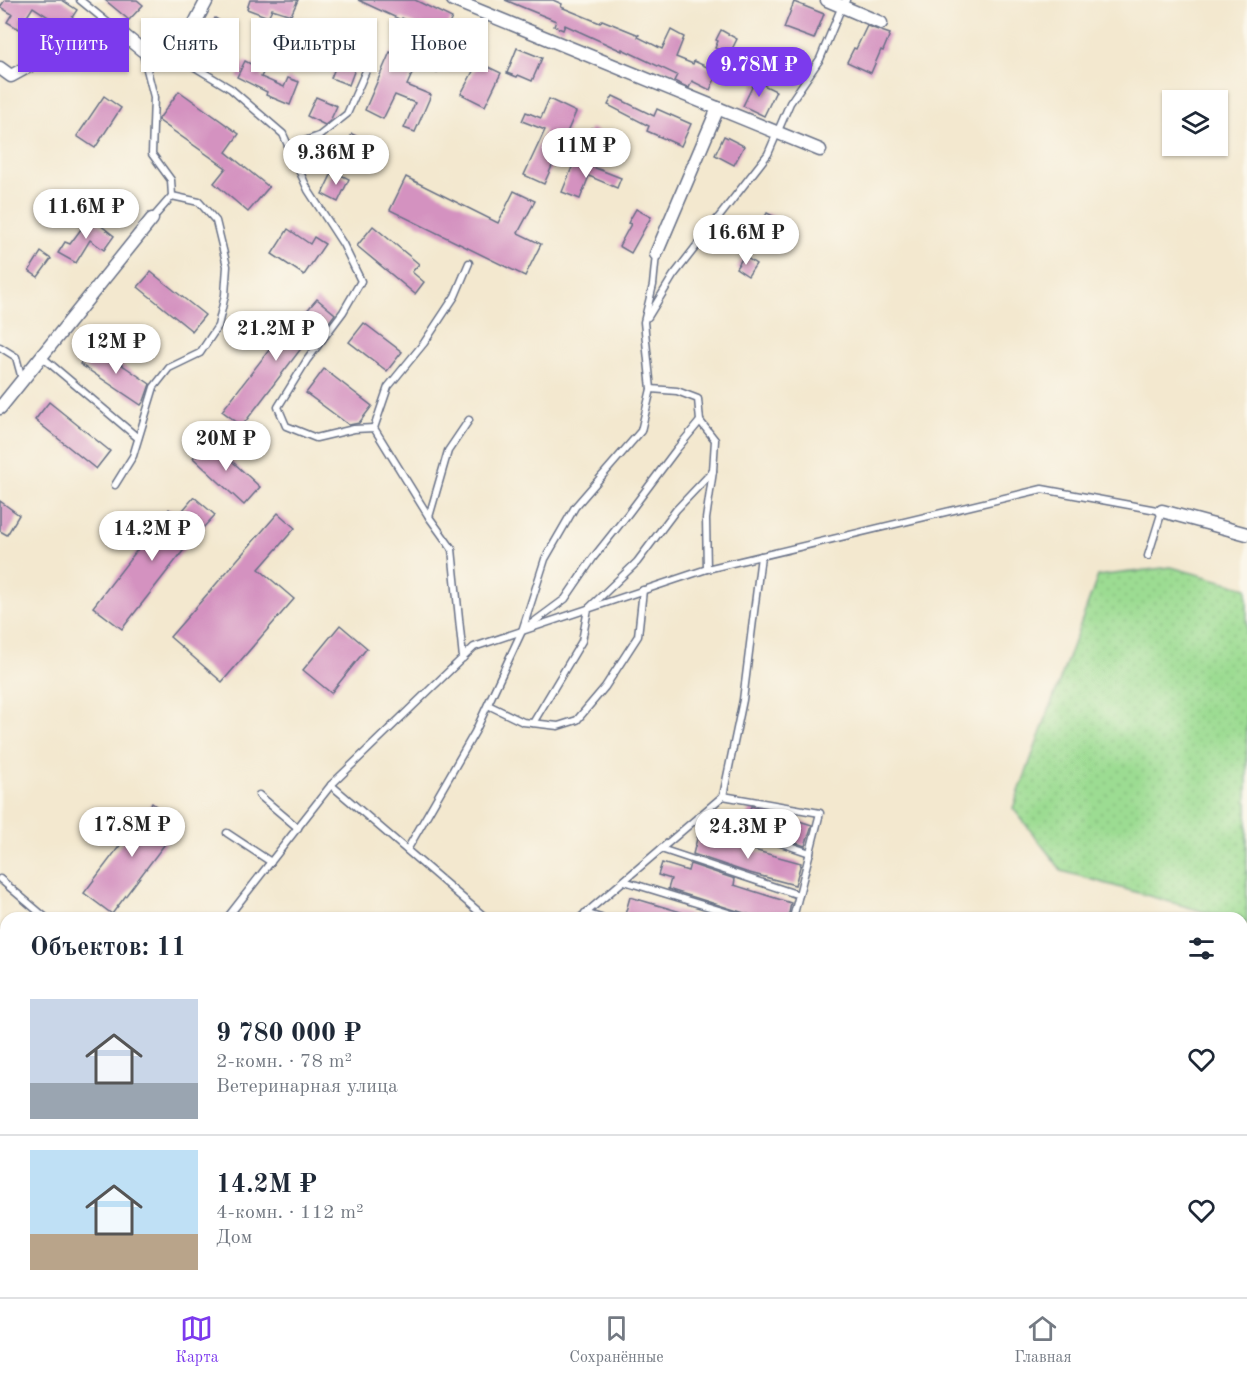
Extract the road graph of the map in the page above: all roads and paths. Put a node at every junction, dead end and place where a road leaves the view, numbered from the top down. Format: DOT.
graph roads {
  1 [pos="80,0"];
  2 [pos="207,0"];
  3 [pos="453,0"];
  4 [pos="827,0"];
  5 [pos="844,3"];
  6 [pos="102,18"];
  7 [pos="198,18"];
  8 [pos="881,23"];
  9 [pos="129,39"];
  10 [pos="141,49"];
  11 [pos="0,68"];
  12 [pos="18,72"];
  13 [pos="148,72"];
  14 [pos="202,72"];
  15 [pos="365,72"];
  16 [pos="718,108"];
  17 [pos="778,133"];
  18 [pos="288,147"];
  19 [pos="820,150"];
  20 [pos="172,196"];
  21 [pos="152,219"];
  22 [pos="656,254"];
  23 [pos="469,263"];
  24 [pos="644,322"];
  25 [pos="0,347"];
  26 [pos="41,356"];
  27 [pos="22,380"];
  28 [pos="651,389"];
  29 [pos="0,408"];
  30 [pos="469,420"];
  31 [pos="700,421"];
  32 [pos="374,428"];
  33 [pos="138,438"];
  34 [pos="713,471"];
  35 [pos="115,485"];
  36 [pos="1162,511"];
  37 [pos="429,516"];
  38 [pos="1247,534"];
  39 [pos="761,556"];
  40 [pos="1148,556"];
  41 [pos="707,569"];
  42 [pos="643,590"];
  43 [pos="588,609"];
  44 [pos="522,631"];
  45 [pos="462,658"];
  46 [pos="488,705"];
  47 [pos="533,723"];
  48 [pos="331,784"];
  49 [pos="259,795"];
  50 [pos="723,796"];
  51 [pos="700,815"];
  52 [pos="298,828"];
  53 [pos="228,833"];
  54 [pos="661,849"];
  55 [pos="407,850"];
  56 [pos="810,853"];
  57 [pos="271,862"];
  58 [pos="0,879"];
  59 [pos="624,880"];
  60 [pos="799,895"];
  61 [pos="39,912"];
  62 [pos="232,912"];
  63 [pos="479,912"];
  64 [pos="588,912"];
  65 [pos="726,912"];
  66 [pos="795,912"];
  1 -- 6 [label="lane"];
  2 -- 7 [label="street"];
  3 -- 16 [label="street"];
  4 -- 5 [label="street"];
  5 -- 8 [label="street"];
  5 -- 17 [label="lane"];
  9 -- 10 [label="street"];
  11 -- 12 [label="street"];
  13 -- 20 [label="lane"];
  14 -- 18 [label="lane"];
  15 -- 18 [label="lane"];
  16 -- 17 [label="street"];
  16 -- 22 [label="street"];
  17 -- 19 [label="street"];
  17 -- 24 [label="lane"];
  18 -- 32 [label="lane"];
  20 -- 21 [label="lane"];
  20 -- 33 [label="lane"];
  21 -- 26 [label="street"];
  22 -- 24 [label="lane"];
  23 -- 32 [label="lane"];
  24 -- 28 [label="lane"];
  25 -- 27 [label="lane"];
  26 -- 27 [label="street"];
  26 -- 33 [label="lane"];
  27 -- 29 [label="street"];
  28 -- 31 [label="lane"];
  28 -- 44 [label="lane"];
  30 -- 37 [label="lane"];
  31 -- 34 [label="lane"];
  31 -- 44 [label="lane"];
  32 -- 37 [label="lane"];
  33 -- 35 [label="lane"];
  34 -- 41 [label="lane"];
  34 -- 43 [label="lane"];
  36 -- 38 [label="street"];
  36 -- 39 [label="lane"];
  36 -- 40 [label="lane"];
  37 -- 45 [label="lane"];
  39 -- 41 [label="lane"];
  39 -- 50 [label="lane"];
  41 -- 42 [label="lane"];
  42 -- 43 [label="lane"];
  42 -- 47 [label="lane"];
  43 -- 44 [label="lane"];
  43 -- 47 [label="lane"];
  44 -- 45 [label="lane"];
  44 -- 46 [label="lane"];
  45 -- 48 [label="lane"];
  46 -- 47 [label="lane"];
  46 -- 55 [label="lane"];
  48 -- 52 [label="lane"];
  48 -- 55 [label="lane"];
  49 -- 52 [label="lane"];
  50 -- 51 [label="lane"];
  50 -- 56 [label="lane"];
  51 -- 54 [label="lane"];
  51 -- 56 [label="lane"];
  52 -- 57 [label="lane"];
  53 -- 57 [label="lane"];
  54 -- 59 [label="lane"];
  54 -- 60 [label="lane"];
  55 -- 63 [label="lane"];
  56 -- 60 [label="lane"];
  57 -- 62 [label="lane"];
  58 -- 61 [label="lane"];
  59 -- 64 [label="lane"];
  59 -- 65 [label="lane"];
  60 -- 66 [label="lane"];
}
